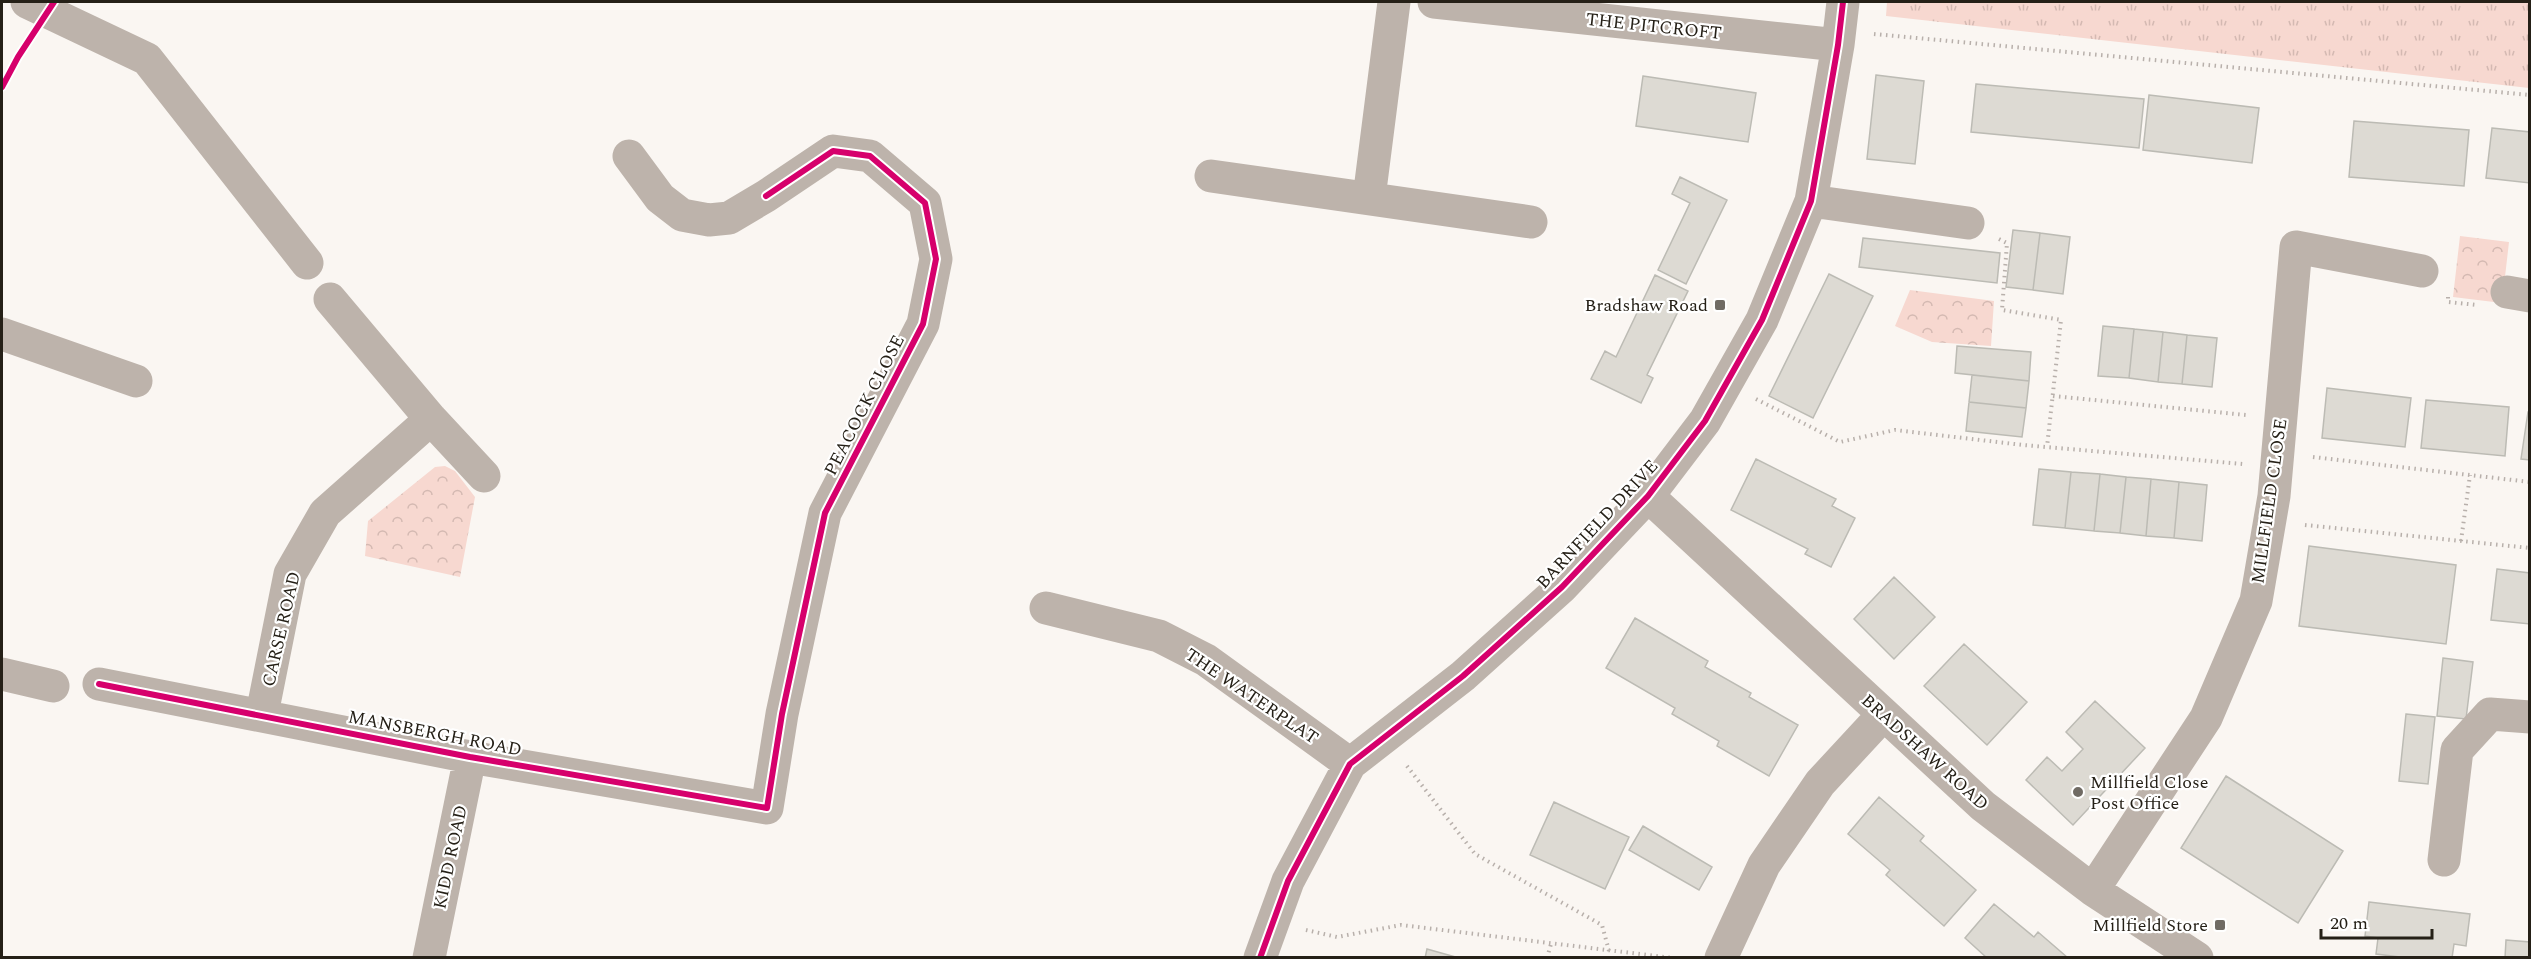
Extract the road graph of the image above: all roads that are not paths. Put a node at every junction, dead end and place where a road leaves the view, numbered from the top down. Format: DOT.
graph roads {
  1 [pos="27,2"];
  2 [pos="1394,2"];
  3 [pos="1434,2"];
  4 [pos="1840,26"];
  5 [pos="629,156"];
  6 [pos="1211,176"];
  7 [pos="1369,198"];
  8 [pos="1811,201"];
  9 [pos="1531,222"];
  10 [pos="1968,223"];
  11 [pos="307,263"];
  12 [pos="2422,271"];
  13 [pos="330,298"];
  14 [pos="2,334"];
  15 [pos="136,381"];
  16 [pos="431,420"];
  17 [pos="484,476"];
  18 [pos="1648,496"];
  19 [pos="1046,608"];
  20 [pos="2,674"];
  21 [pos="99,684"];
  22 [pos="53,686"];
  23 [pos="261,714"];
  24 [pos="1883,715"];
  25 [pos="2529,717"];
  26 [pos="470,757"];
  27 [pos="1350,764"];
  28 [pos="767,808"];
  29 [pos="2444,860"];
  30 [pos="2092,890"];
  31 [pos="429,957"];
  32 [pos="1260,957"];
  33 [pos="1721,957"];
  34 [pos="2197,957"];
  1 -- 11 [label="street"];
  2 -- 7 [label="street"];
  3 -- 4 [label="street, THE PITCROFT"];
  4 -- 8 [label="street, BARNFIELD DRIVE"];
  5 -- 28 [label="street, PEACOCK CLOSE"];
  6 -- 7 [label="street"];
  7 -- 9 [label="street"];
  8 -- 10 [label="street"];
  8 -- 18 [label="street, BARNFIELD DRIVE"];
  12 -- 30 [label="street, MILLFIELD CLOSE"];
  13 -- 16 [label="street"];
  14 -- 15 [label="street"];
  16 -- 17 [label="street"];
  16 -- 23 [label="street, CARSE ROAD"];
  18 -- 24 [label="street, BRADSHAW ROAD"];
  18 -- 27 [label="street, BARNFIELD DRIVE"];
  19 -- 27 [label="street, THE WATERPLAT"];
  20 -- 22 [label="street"];
  21 -- 23 [label="street, MANSBERGH ROAD"];
  23 -- 26 [label="street, MANSBERGH ROAD"];
  24 -- 30 [label="street, BRADSHAW ROAD"];
  24 -- 33 [label="street"];
  25 -- 29 [label="street"];
  26 -- 28 [label="street, MANSBERGH ROAD"];
  26 -- 31 [label="street, KIDD ROAD"];
  27 -- 32 [label="street, BARNFIELD DRIVE"];
  30 -- 34 [label="street, BRADSHAW ROAD"];
}
